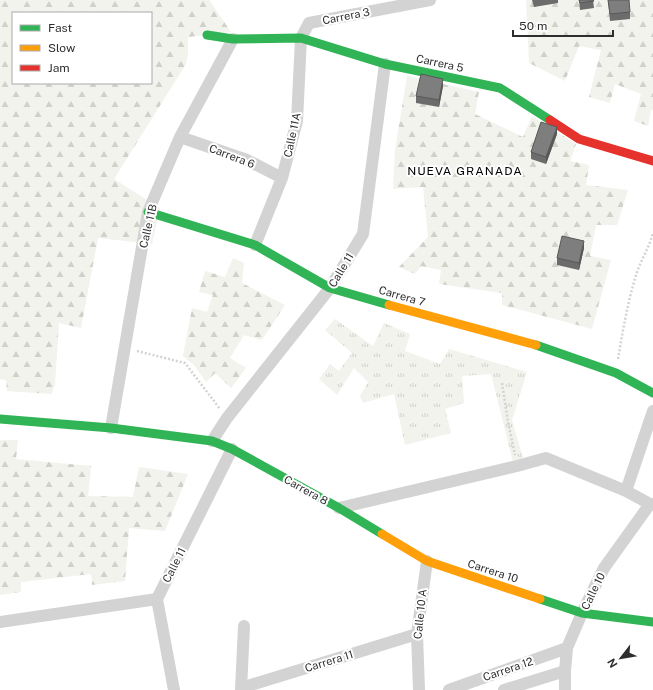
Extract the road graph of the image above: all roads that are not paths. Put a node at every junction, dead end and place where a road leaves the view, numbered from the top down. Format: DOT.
graph roads {
  1 [pos="430,0"];
  2 [pos="309,23"];
  3 [pos="207,35"];
  4 [pos="301,38"];
  5 [pos="233,39"];
  6 [pos="385,64"];
  7 [pos="180,137"];
  8 [pos="653,161"];
  9 [pos="282,178"];
  10 [pos="148,212"];
  11 [pos="255,244"];
  12 [pos="330,288"];
  13 [pos="653,393"];
  14 [pos="653,411"];
  15 [pos="0,419"];
  16 [pos="111,428"];
  17 [pos="212,441"];
  18 [pos="232,449"];
  19 [pos="626,491"];
  20 [pos="652,504"];
  21 [pos="339,508"];
  22 [pos="426,561"];
  23 [pos="157,599"];
  24 [pos="582,613"];
  25 [pos="0,622"];
  26 [pos="653,622"];
  27 [pos="244,626"];
  28 [pos="417,634"];
  29 [pos="567,648"];
  30 [pos="564,671"];
  31 [pos="241,689"];
  32 [pos="174,690"];
  33 [pos="419,690"];
  34 [pos="449,690"];
  35 [pos="504,690"];
  36 [pos="565,690"];
  1 -- 2 [label="street, Carrera 3"];
  2 -- 4 [label="street, Calle 11A"];
  3 -- 5 [label="street, Carrera 5"];
  4 -- 5 [label="street, Carrera 5"];
  4 -- 6 [label="street, Carrera 5"];
  4 -- 9 [label="street, Calle 11A"];
  5 -- 7 [label="street, Calle 11B"];
  6 -- 8 [label="street, Carrera 5"];
  6 -- 12 [label="street, Calle 11"];
  7 -- 9 [label="street, Carrera 6"];
  7 -- 10 [label="street, Calle 11B"];
  9 -- 11 [label="street, Calle 11A"];
  10 -- 11 [label="street, Carrera 7"];
  10 -- 16 [label="street, Calle 11B"];
  11 -- 12 [label="street, Carrera 7"];
  12 -- 13 [label="street, Carrera 7"];
  12 -- 17 [label="street, Calle 11"];
  14 -- 19 [label="street"];
  15 -- 16 [label="street, Carrera 8"];
  16 -- 17 [label="street, Carrera 8"];
  17 -- 18 [label="street, Carrera 8"];
  18 -- 21 [label="street, Carrera 8"];
  18 -- 23 [label="street, Calle 11"];
  19 -- 20 [label="street, Carrera 8"];
  19 -- 21 [label="street, Carrera 8"];
  20 -- 24 [label="street, Calle 10"];
  21 -- 22 [label="street, Carrera 10"];
  22 -- 24 [label="street, Carrera 10"];
  22 -- 28 [label="street, Calle 10 A"];
  23 -- 25 [label="street"];
  23 -- 32 [label="street"];
  24 -- 26 [label="street, Carrera 10"];
  24 -- 29 [label="street, Calle 10"];
  27 -- 31 [label="street"];
  28 -- 31 [label="street, Carrera 11"];
  28 -- 33 [label="street, Calle 10 A"];
  29 -- 30 [label="street, Calle 10"];
  29 -- 34 [label="street, Carrera 12"];
  30 -- 35 [label="street, Carrera 12"];
  30 -- 36 [label="street, Calle 10"];
}
